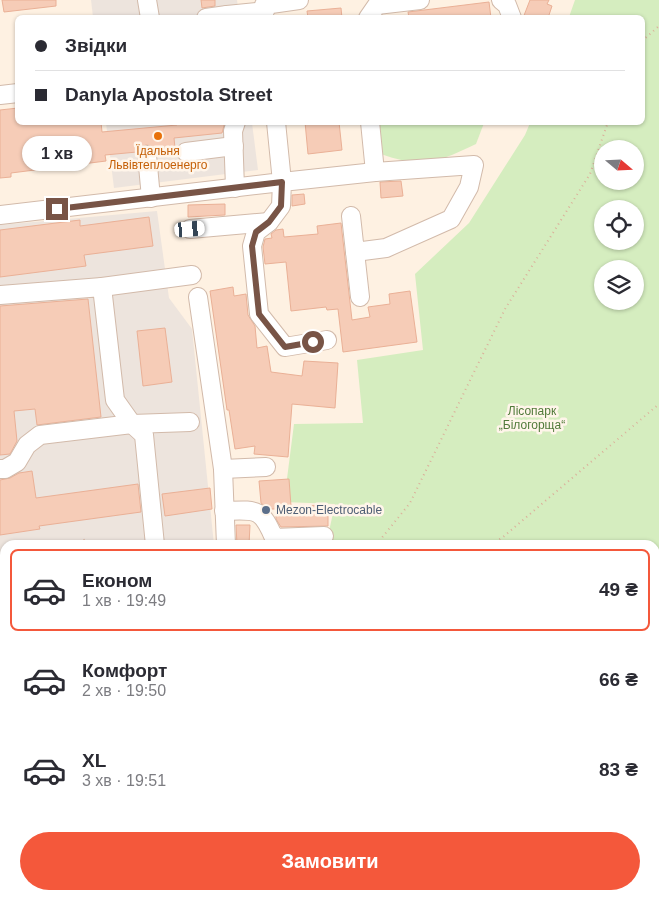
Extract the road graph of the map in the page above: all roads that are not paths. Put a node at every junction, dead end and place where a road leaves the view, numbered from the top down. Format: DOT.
graph roads {
  1 [pos="148,0"];
  2 [pos="299,0"];
  3 [pos="420,0"];
  4 [pos="501,0"];
  5 [pos="264,8"];
  6 [pos="150,15"];
  7 [pos="232,15"];
  8 [pos="370,15"];
  9 [pos="511,15"];
  10 [pos="15,93"];
  11 [pos="0,95"];
  12 [pos="235,125"];
  13 [pos="276,125"];
  14 [pos="370,125"];
  15 [pos="234,146"];
  16 [pos="186,152"];
  17 [pos="147,155"];
  18 [pos="375,172"];
  19 [pos="282,182"];
  20 [pos="235,188"];
  21 [pos="151,198"];
  22 [pos="0,215"];
  23 [pos="351,216"];
  24 [pos="269,222"];
  25 [pos="190,229"];
  26 [pos="355,252"];
  27 [pos="192,275"];
  28 [pos="102,287"];
  29 [pos="0,295"];
  30 [pos="198,297"];
  31 [pos="360,298"];
  32 [pos="327,340"];
  33 [pos="190,422"];
  34 [pos="132,424"];
  35 [pos="266,467"];
  36 [pos="0,469"];
  37 [pos="223,469"];
  38 [pos="224,511"];
  39 [pos="324,536"];
  40 [pos="154,540"];
  41 [pos="226,540"];
  1 -- 6 [label="street"];
  2 -- 5 [label="street"];
  3 -- 8 [label="street"];
  4 -- 9 [label="street"];
  5 -- 7 [label="street"];
  10 -- 11 [label="street"];
  12 -- 15 [label="street"];
  13 -- 19 [label="street"];
  14 -- 18 [label="street"];
  15 -- 16 [label="street"];
  15 -- 20 [label="street"];
  17 -- 21 [label="street"];
  18 -- 19 [label="street"];
  18 -- 26 [label="street"];
  19 -- 20 [label="street"];
  19 -- 24 [label="street"];
  20 -- 21 [label="street"];
  21 -- 22 [label="street"];
  23 -- 26 [label="street"];
  24 -- 25 [label="street"];
  24 -- 32 [label="street"];
  26 -- 31 [label="street"];
  27 -- 28 [label="street"];
  28 -- 29 [label="street"];
  28 -- 34 [label="street"];
  30 -- 37 [label="street"];
  33 -- 34 [label="street"];
  34 -- 36 [label="street"];
  34 -- 40 [label="street"];
  35 -- 37 [label="street"];
  37 -- 38 [label="street"];
  38 -- 39 [label="street"];
  38 -- 41 [label="street"];
}
